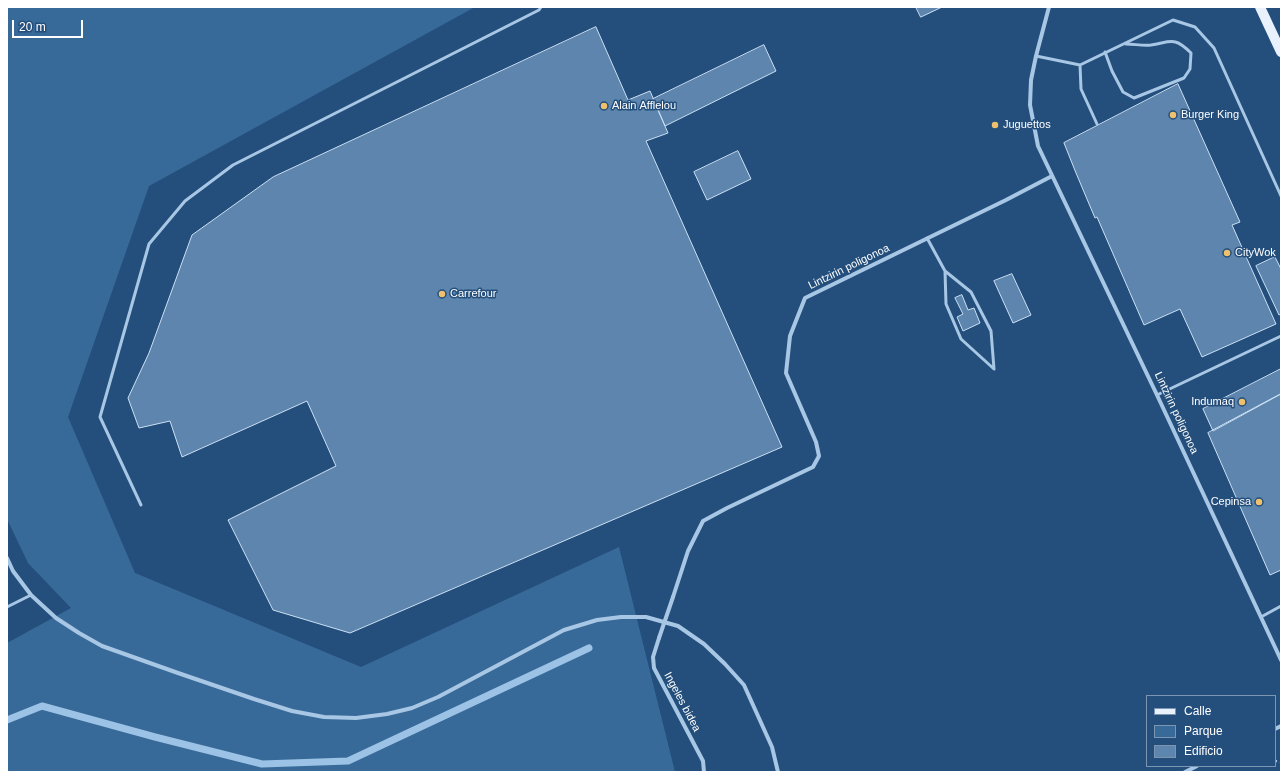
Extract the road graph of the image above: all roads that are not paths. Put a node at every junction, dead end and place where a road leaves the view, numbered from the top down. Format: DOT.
graph roads {
  1 [pos="541,7"];
  2 [pos="1049,7"];
  3 [pos="1260,7"];
  4 [pos="1124,44"];
  5 [pos="1105,52"];
  6 [pos="1281,52"];
  7 [pos="1036,56"];
  8 [pos="1080,65"];
  9 [pos="1097,124"];
  10 [pos="1052,176"];
  11 [pos="1281,196"];
  12 [pos="927,238"];
  13 [pos="945,271"];
  14 [pos="1281,336"];
  15 [pos="1158,395"];
  16 [pos="141,505"];
  17 [pos="7,558"];
  18 [pos="31,595"];
  19 [pos="673,597"];
  20 [pos="1281,606"];
  21 [pos="7,607"];
  22 [pos="1260,617"];
  23 [pos="1281,660"];
  24 [pos="1196,767"];
  25 [pos="704,772"];
  26 [pos="778,772"];
  27 [pos="1185,772"];
  1 -- 16 [label="lane"];
  2 -- 7 [label="street, Lintzirin poligonoa"];
  3 -- 6 [label="main road"];
  4 -- 5 [label="lane"];
  4 -- 5 [label="lane"];
  4 -- 11 [label="lane"];
  5 -- 8 [label="lane"];
  7 -- 8 [label="lane"];
  7 -- 10 [label="street, Lintzirin poligonoa"];
  8 -- 9 [label="lane"];
  10 -- 12 [label="street, Lintzirin poligonoa"];
  10 -- 15 [label="street, Lintzirin poligonoa"];
  12 -- 13 [label="lane"];
  12 -- 19 [label="street, Lintzirin poligonoa"];
  13 -- 13 [label="lane"];
  14 -- 15 [label="lane"];
  15 -- 22 [label="street, Lintzirin poligonoa"];
  17 -- 18 [label="street"];
  18 -- 21 [label="lane"];
  18 -- 26 [label="street"];
  19 -- 25 [label="street, Ingeles bidea, bridge"];
  20 -- 22 [label="lane"];
  22 -- 23 [label="street, Lintzirin poligonoa"];
  24 -- 27 [label="street"];
}
